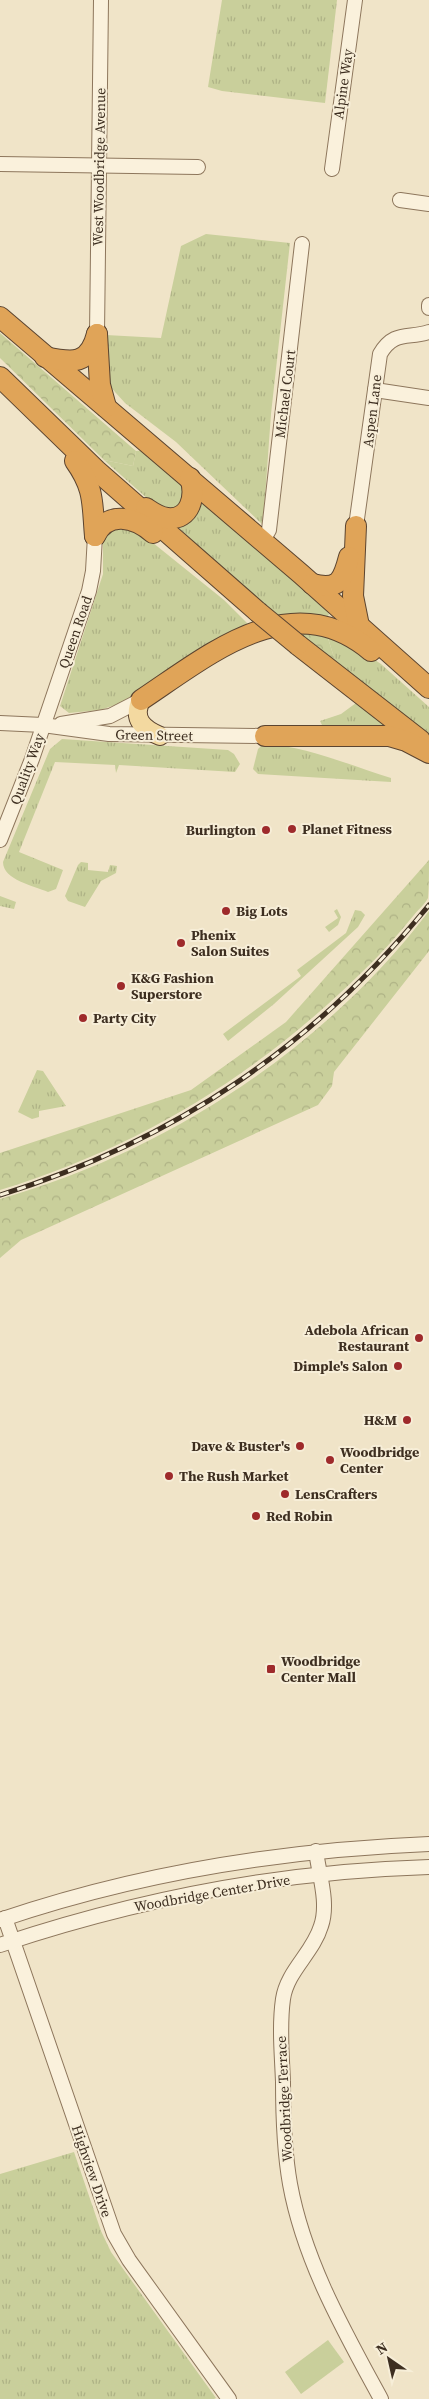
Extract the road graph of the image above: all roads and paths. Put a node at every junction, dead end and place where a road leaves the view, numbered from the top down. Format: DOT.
graph roads {
  1 [pos="101,0"];
  2 [pos="355,0"];
  3 [pos="0,164"];
  4 [pos="99,166"];
  5 [pos="198,167"];
  6 [pos="332,169"];
  7 [pos="400,200"];
  8 [pos="429,204"];
  9 [pos="302,244"];
  10 [pos="0,318"];
  11 [pos="429,332"];
  12 [pos="97,334"];
  13 [pos="43,356"];
  14 [pos="0,377"];
  15 [pos="375,390"];
  16 [pos="429,398"];
  17 [pos="106,407"];
  18 [pos="48,425"];
  19 [pos="190,478"];
  20 [pos="122,494"];
  21 [pos="356,526"];
  22 [pos="95,536"];
  23 [pos="263,541"];
  24 [pos="203,566"];
  25 [pos="312,584"];
  26 [pos="360,626"];
  27 [pos="429,689"];
  28 [pos="141,700"];
  29 [pos="0,723"];
  30 [pos="43,725"];
  31 [pos="160,736"];
  32 [pos="265,736"];
  33 [pos="429,748"];
  34 [pos="429,753"];
  35 [pos="0,840"];
  36 [pos="429,1844"];
  37 [pos="316,1852"];
  38 [pos="429,1868"];
  39 [pos="320,1875"];
  40 [pos="2,1919"];
  41 [pos="7,1943"];
  42 [pos="230,2399"];
  43 [pos="381,2399"];
  1 -- 4 [label="street, West Woodbridge Avenue"];
  2 -- 6 [label="street, Alpine Way"];
  3 -- 4 [label="street"];
  4 -- 5 [label="street"];
  4 -- 12 [label="street, West Woodbridge Avenue"];
  7 -- 8 [label="street"];
  9 -- 23 [label="street, Michael Court"];
  10 -- 13 [label="highway"];
  11 -- 15 [label="street, Aspen Lane"];
  12 -- 13 [label="highway"];
  12 -- 17 [label="highway"];
  13 -- 17 [label="highway"];
  14 -- 18 [label="highway"];
  15 -- 16 [label="street"];
  15 -- 21 [label="street, Aspen Lane"];
  17 -- 19 [label="highway"];
  18 -- 20 [label="highway"];
  18 -- 22 [label="highway"];
  19 -- 20 [label="highway"];
  19 -- 23 [label="highway"];
  20 -- 24 [label="highway"];
  21 -- 25 [label="highway"];
  21 -- 26 [label="highway"];
  22 -- 24 [label="highway"];
  22 -- 30 [label="street, Queen Road"];
  23 -- 25 [label="highway"];
  24 -- 33 [label="highway, bridge"];
  25 -- 26 [label="highway"];
  26 -- 27 [label="highway"];
  27 -- 28 [label="highway"];
  28 -- 30 [label="street, Green Street"];
  28 -- 31 [label="main road"];
  29 -- 30 [label="street, Green Street"];
  30 -- 31 [label="street, Green Street"];
  30 -- 35 [label="street, Quality Way"];
  31 -- 32 [label="street, Green Street"];
  32 -- 34 [label="highway"];
  36 -- 37 [label="street, Woodbridge Center Drive"];
  37 -- 39 [label="street, Woodbridge Terrace"];
  37 -- 40 [label="street, Woodbridge Center Drive"];
  38 -- 39 [label="street, Woodbridge Center Drive"];
  39 -- 41 [label="street, Woodbridge Center Drive"];
  39 -- 43 [label="street, Woodbridge Terrace"];
  40 -- 41 [label="street, Highview Drive"];
  41 -- 42 [label="street, Highview Drive"];
}
